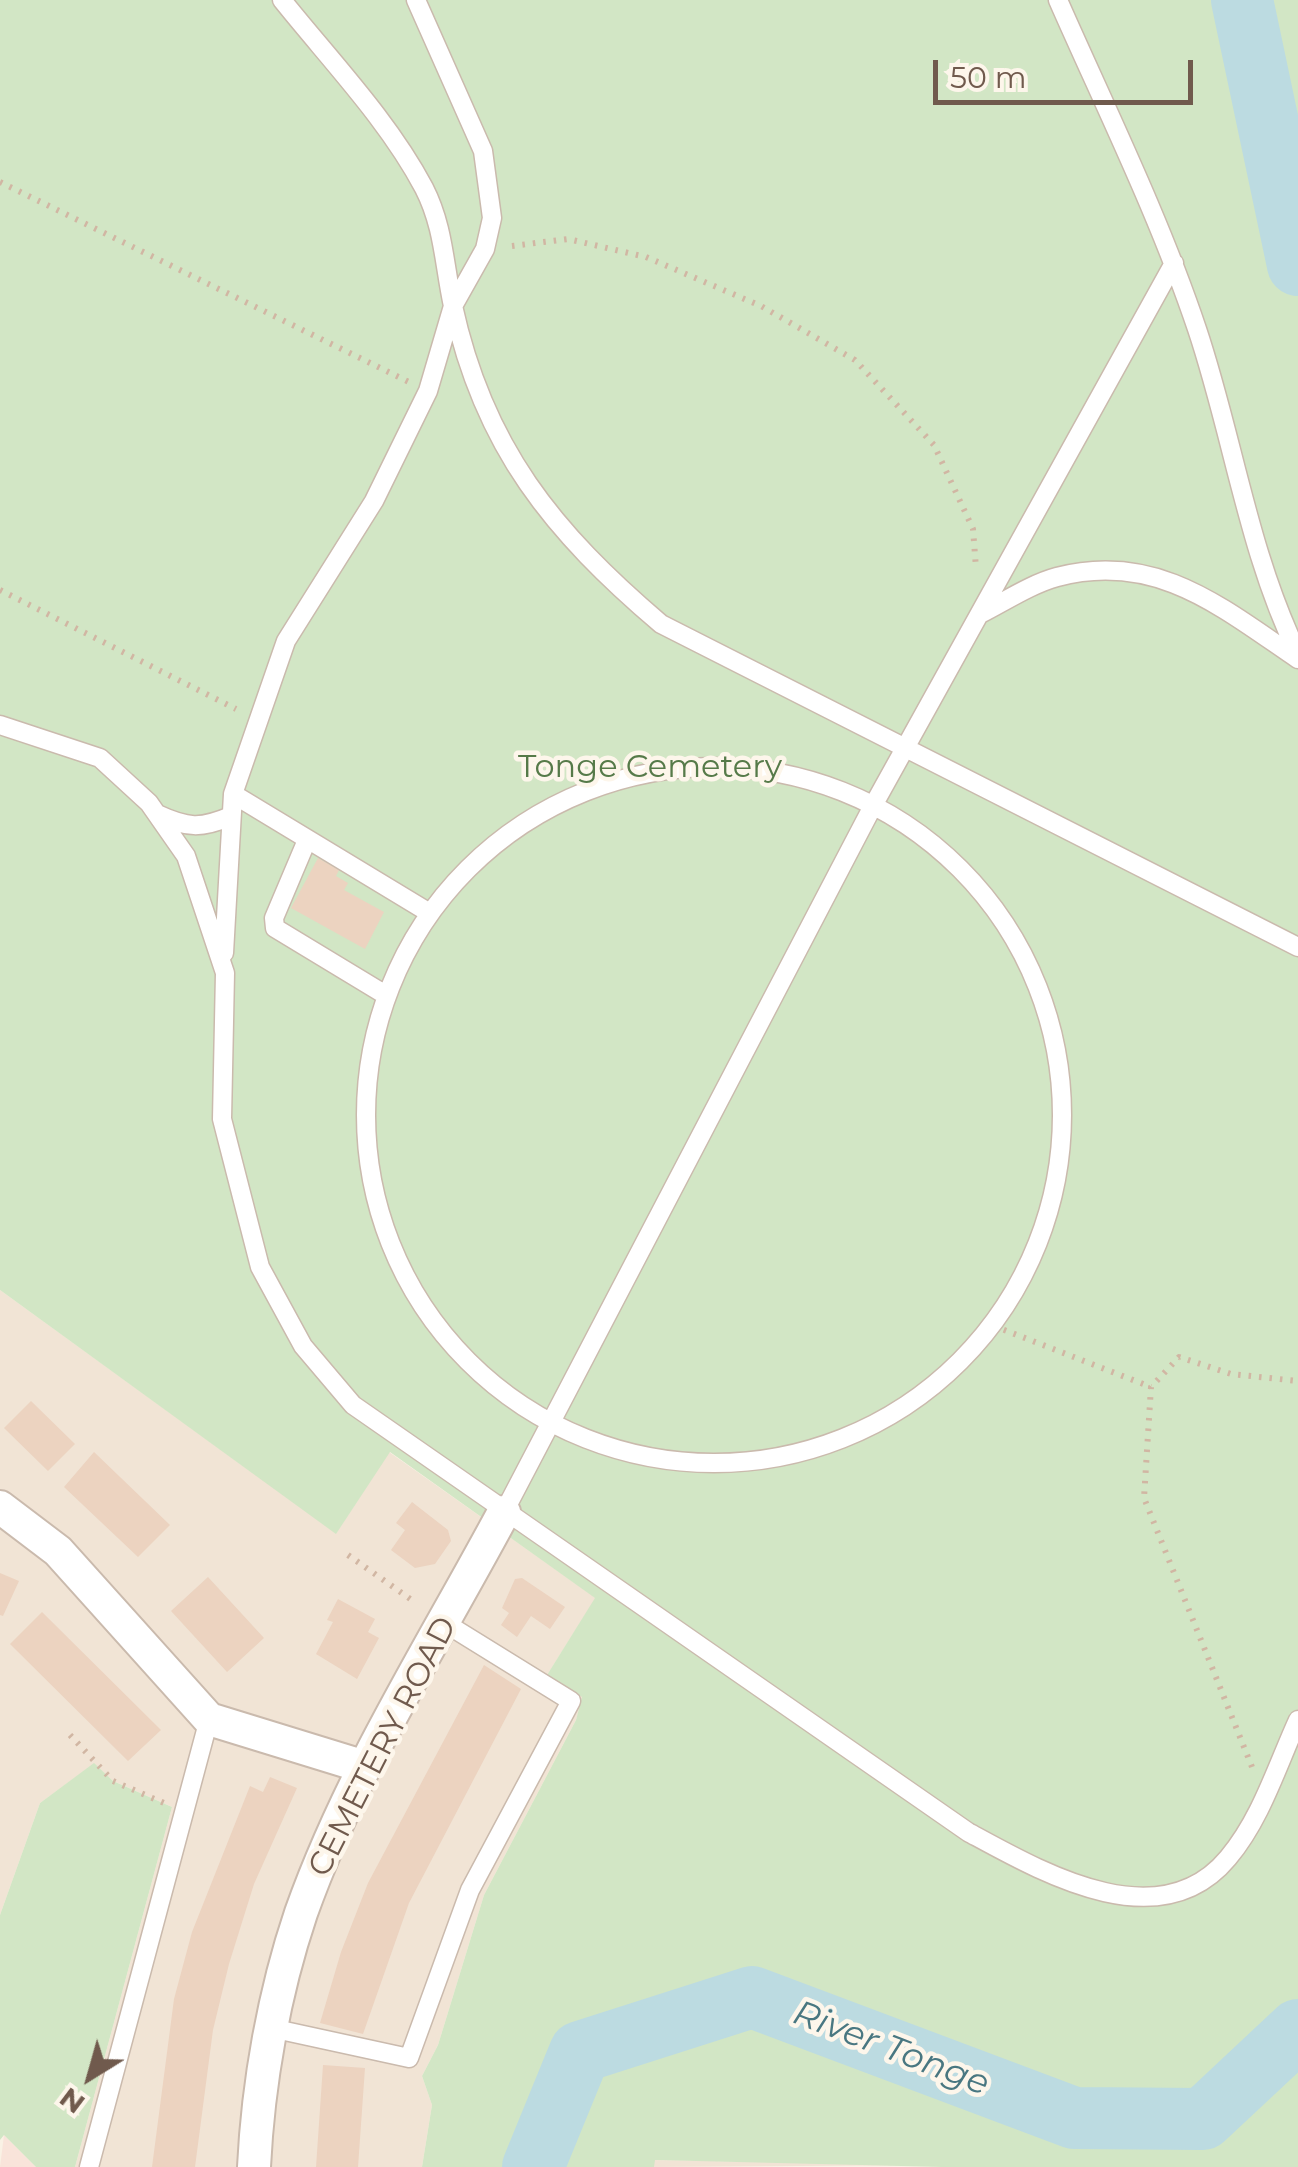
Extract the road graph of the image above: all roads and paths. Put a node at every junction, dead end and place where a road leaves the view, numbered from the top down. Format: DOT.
graph roads {
  1 [pos="282,0"];
  2 [pos="416,0"];
  3 [pos="1058,0"];
  4 [pos="0,182"];
  5 [pos="485,250"];
  6 [pos="1174,263"];
  7 [pos="453,306"];
  8 [pos="428,391"];
  9 [pos="0,590"];
  10 [pos="980,614"];
  11 [pos="1298,657"];
  12 [pos="0,725"];
  13 [pos="251,737"];
  14 [pos="904,749"];
  15 [pos="232,794"];
  16 [pos="874,804"];
  17 [pos="156,814"];
  18 [pos="231,816"];
  19 [pos="308,840"];
  20 [pos="428,912"];
  21 [pos="1298,947"];
  22 [pos="225,973"];
  23 [pos="384,994"];
  24 [pos="994,1326"];
  25 [pos="1298,1382"];
  26 [pos="1151,1387"];
  27 [pos="549,1424"];
  28 [pos="0,1507"];
  29 [pos="504,1512"];
  30 [pos="348,1555"];
  31 [pos="445,1623"];
  32 [pos="209,1719"];
  33 [pos="1298,1720"];
  34 [pos="70,1734"];
  35 [pos="365,1767"];
  36 [pos="1264,1795"];
  37 [pos="185,1810"];
  38 [pos="271,2028"];
  39 [pos="89,2167"];
  40 [pos="254,2167"];
  1 -- 7 [label="lane"];
  2 -- 5 [label="lane"];
  3 -- 6 [label="lane"];
  4 -- 8 [label="path"];
  5 -- 7 [label="lane"];
  5 -- 10 [label="path"];
  6 -- 10 [label="lane"];
  6 -- 11 [label="lane"];
  7 -- 8 [label="lane"];
  7 -- 14 [label="lane"];
  8 -- 13 [label="lane"];
  9 -- 13 [label="path"];
  10 -- 11 [label="lane"];
  10 -- 14 [label="lane"];
  12 -- 17 [label="lane"];
  13 -- 15 [label="lane"];
  14 -- 16 [label="lane"];
  14 -- 21 [label="lane"];
  15 -- 18 [label="lane"];
  15 -- 19 [label="lane"];
  16 -- 20 [label="lane"];
  16 -- 24 [label="lane"];
  16 -- 27 [label="lane"];
  17 -- 18 [label="lane"];
  17 -- 22 [label="lane"];
  18 -- 22 [label="lane"];
  19 -- 20 [label="lane"];
  19 -- 23 [label="lane"];
  20 -- 23 [label="lane"];
  22 -- 29 [label="lane"];
  23 -- 27 [label="lane"];
  24 -- 26 [label="path"];
  24 -- 27 [label="lane"];
  25 -- 26 [label="path"];
  26 -- 36 [label="path"];
  27 -- 29 [label="lane"];
  28 -- 32 [label="street"];
  29 -- 31 [label="street, CEMETERY ROAD"];
  29 -- 36 [label="lane"];
  30 -- 31 [label="path"];
  31 -- 35 [label="street, CEMETERY ROAD"];
  31 -- 38 [label="lane"];
  32 -- 35 [label="street"];
  32 -- 37 [label="lane"];
  33 -- 36 [label="lane"];
  34 -- 37 [label="path"];
  35 -- 38 [label="street, CEMETERY ROAD"];
  37 -- 39 [label="lane"];
  38 -- 40 [label="street, CEMETERY ROAD"];
}
